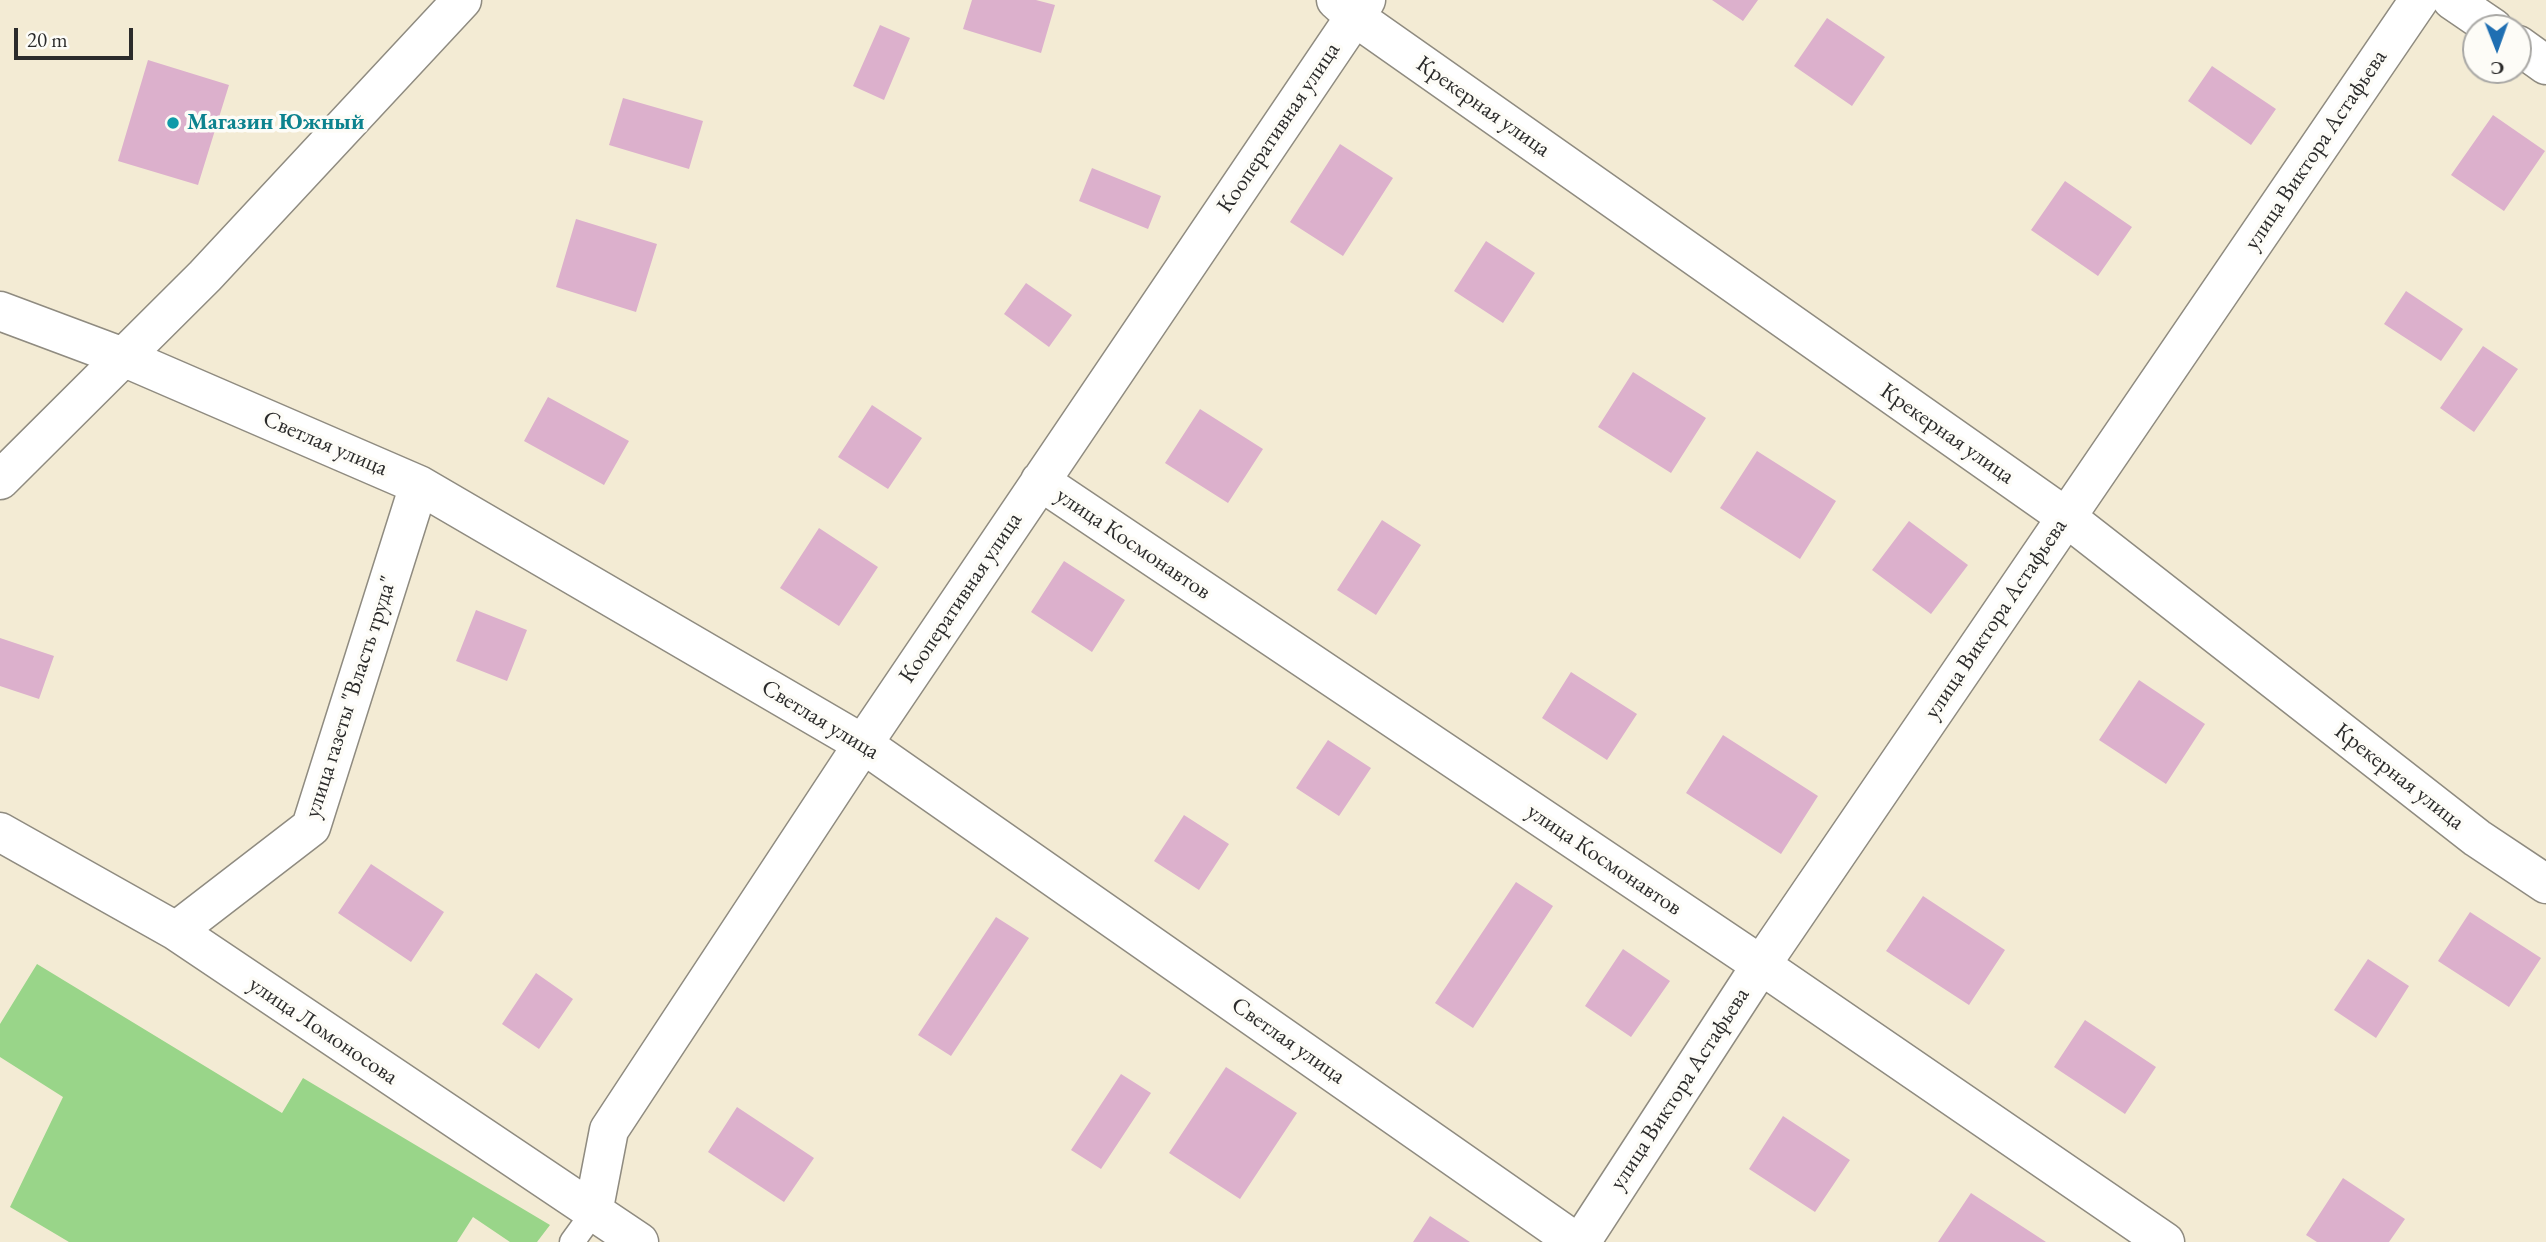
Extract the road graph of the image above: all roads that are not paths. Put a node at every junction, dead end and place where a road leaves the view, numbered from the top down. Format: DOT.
graph roads {
  1 [pos="462,0"];
  2 [pos="2419,0"];
  3 [pos="2452,0"];
  4 [pos="1352,6"];
  5 [pos="2472,14"];
  6 [pos="0,311"];
  7 [pos="122,357"];
  8 [pos="0,480"];
  9 [pos="1040,481"];
  10 [pos="419,485"];
  11 [pos="2066,517"];
  12 [pos="863,744"];
  13 [pos="0,832"];
  14 [pos="2546,884"];
  15 [pos="176,931"];
  16 [pos="1760,965"];
  17 [pos="583,1227"];
  18 [pos="639,1242"];
  19 [pos="1578,1242"];
  20 [pos="2165,1242"];
  1 -- 7 [label="street"];
  2 -- 11 [label="street, улица Виктора Астафьева"];
  3 -- 5 [label="street"];
  4 -- 9 [label="street, Кооперативная улица"];
  4 -- 11 [label="street, Крекерная улица"];
  6 -- 7 [label="street, Светлая улица"];
  7 -- 8 [label="street"];
  7 -- 10 [label="street, Светлая улица"];
  9 -- 12 [label="street, Кооперативная улица"];
  9 -- 16 [label="street, улица Космонавтов"];
  10 -- 12 [label="street, Светлая улица"];
  10 -- 15 [label="street, улица газеты \"Власть труда\""];
  11 -- 14 [label="street, Крекерная улица"];
  11 -- 16 [label="street, улица Виктора Астафьева"];
  12 -- 17 [label="street, Кооперативная улица"];
  12 -- 19 [label="street, Светлая улица"];
  13 -- 15 [label="street, улица Ломоносова"];
  15 -- 17 [label="street, улица Ломоносова"];
  16 -- 19 [label="street, улица Виктора Астафьева"];
  16 -- 20 [label="street, улица Космонавтов"];
  17 -- 18 [label="street, улица Ломоносова"];
}
